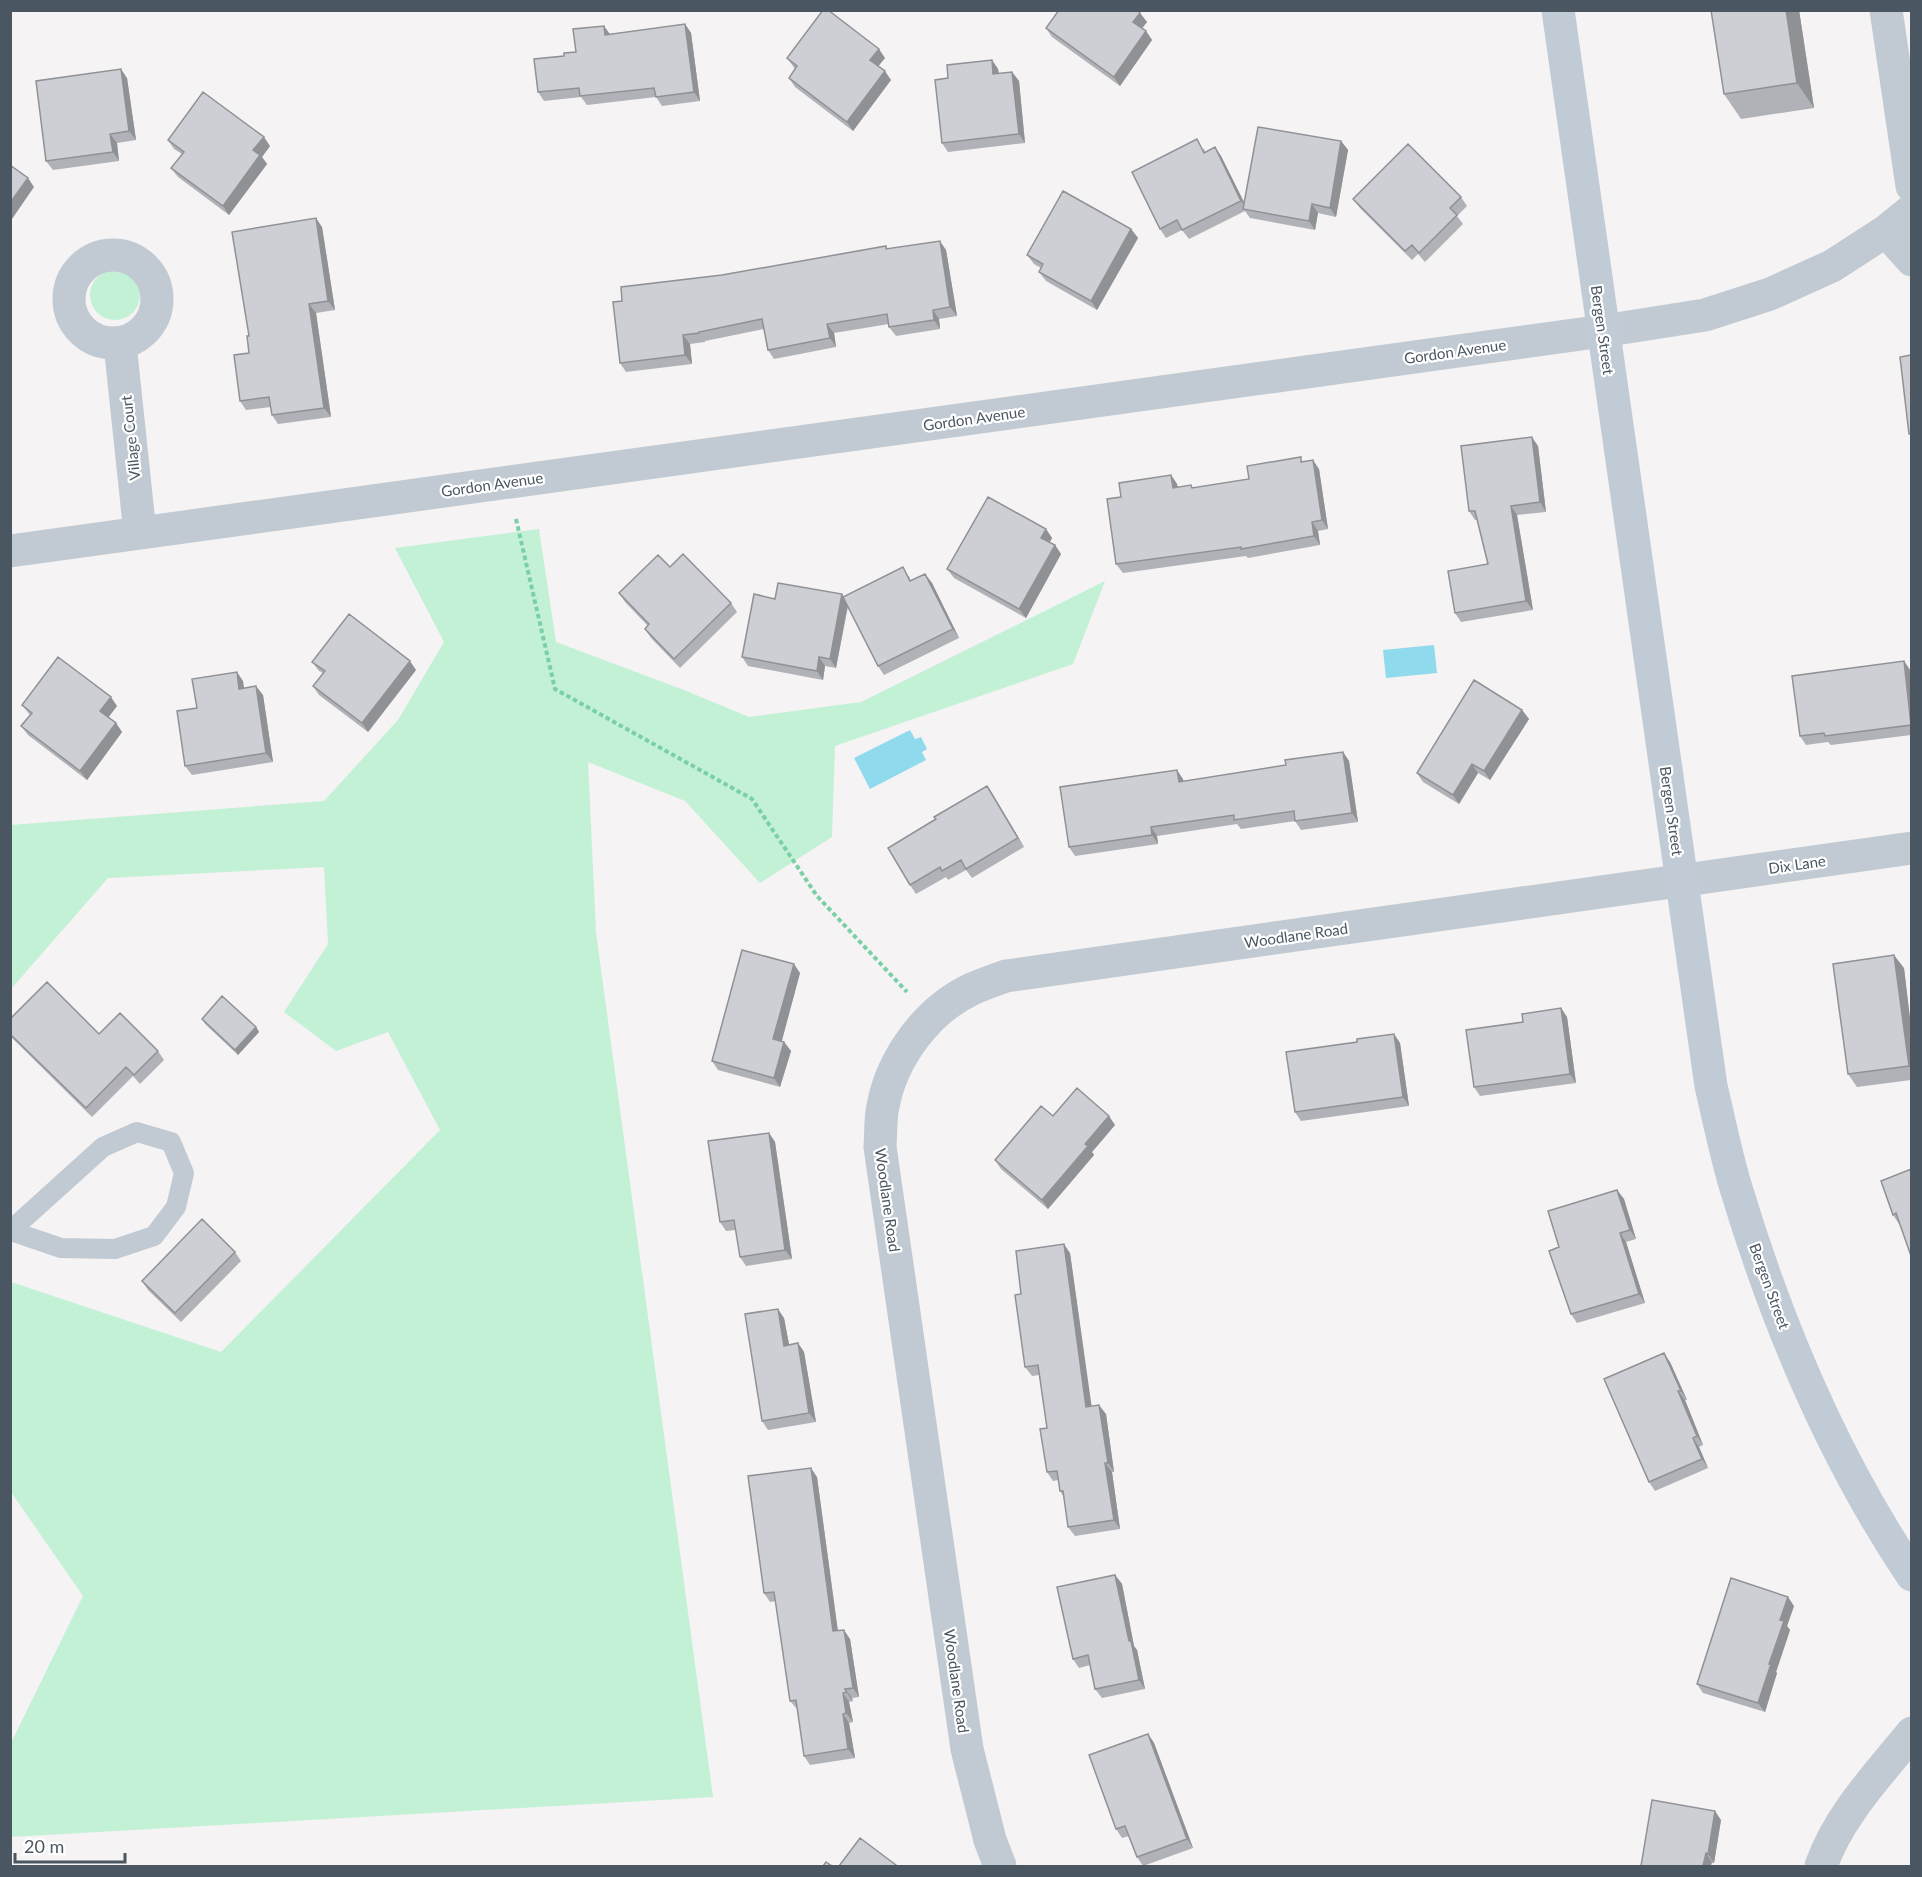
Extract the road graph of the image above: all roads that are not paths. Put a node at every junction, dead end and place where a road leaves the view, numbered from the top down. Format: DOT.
graph roads {
  1 [pos="1558,10"];
  2 [pos="1886,10"];
  3 [pos="1911,186"];
  4 [pos="1911,210"];
  5 [pos="1886,231"];
  6 [pos="1911,260"];
  7 [pos="1603,331"];
  8 [pos="120,344"];
  9 [pos="140,533"];
  10 [pos="10,551"];
  11 [pos="1911,848"];
  12 [pos="1682,880"];
  13 [pos="11,1231"];
  14 [pos="1911,1575"];
  15 [pos="1911,1733"];
  16 [pos="1000,1866"];
  17 [pos="1821,1866"];
  1 -- 7 [label="street, Bergen Street"];
  2 -- 3 [label="street"];
  4 -- 5 [label="street, Gordon Avenue"];
  5 -- 6 [label="street"];
  5 -- 7 [label="street, Gordon Avenue"];
  7 -- 9 [label="street, Gordon Avenue"];
  7 -- 12 [label="street, Bergen Street"];
  8 -- 9 [label="street, Village Court"];
  9 -- 10 [label="street, Gordon Avenue"];
  11 -- 12 [label="street, Dix Lane"];
  12 -- 14 [label="street, Bergen Street"];
  12 -- 16 [label="street, Woodlane Road"];
  13 -- 13 [label="lane"];
  15 -- 17 [label="street"];
}
